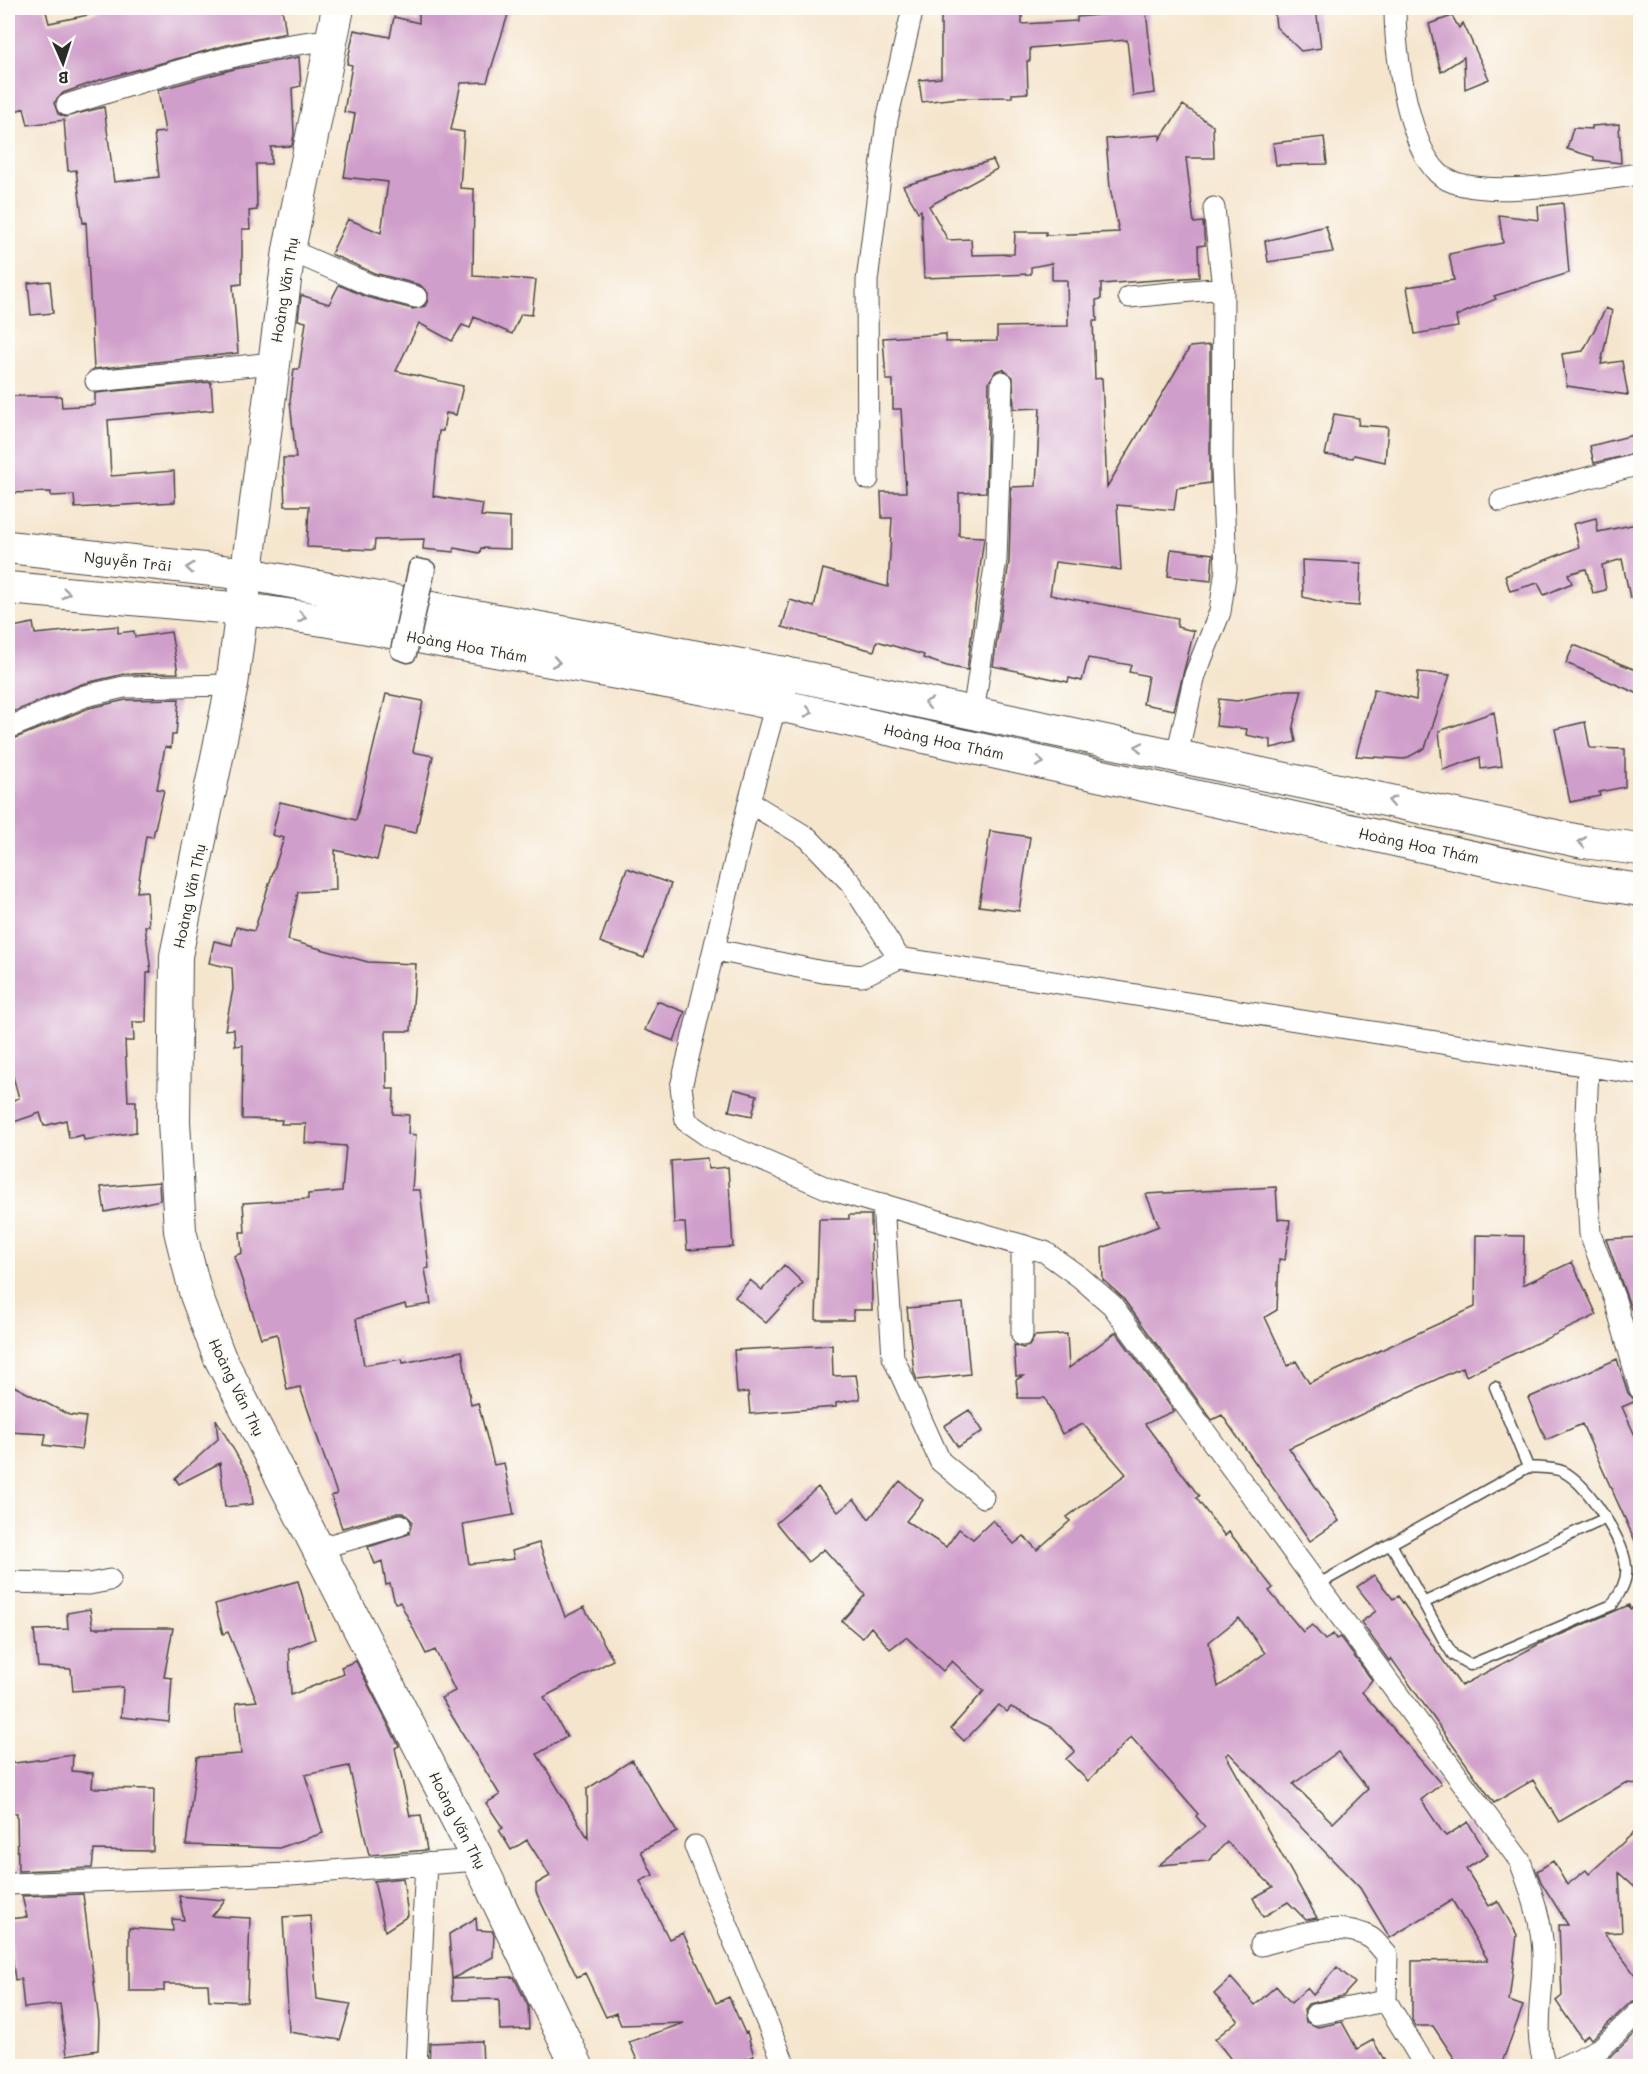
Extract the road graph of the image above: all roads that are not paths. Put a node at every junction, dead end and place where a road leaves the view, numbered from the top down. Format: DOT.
graph roads {
  1 [pos="338,8"];
  2 [pos="913,8"];
  3 [pos="1395,8"];
  4 [pos="331,40"];
  5 [pos="67,105"];
  6 [pos="1641,174"];
  7 [pos="1214,208"];
  8 [pos="289,249"];
  9 [pos="1223,288"];
  10 [pos="416,297"];
  11 [pos="1129,297"];
  12 [pos="273,363"];
  13 [pos="96,381"];
  14 [pos="1002,382"];
  15 [pos="1641,464"];
  16 [pos="868,479"];
  17 [pos="1501,501"];
  18 [pos="8,547"];
  19 [pos="248,574"];
  20 [pos="8,588"];
  21 [pos="244,609"];
  22 [pos="784,673"];
  23 [pos="232,685"];
  24 [pos="776,704"];
  25 [pos="973,713"];
  26 [pos="8,728"];
  27 [pos="1177,755"];
  28 [pos="749,802"];
  29 [pos="1641,849"];
  30 [pos="1641,890"];
  31 [pos="716,950"];
  32 [pos="899,958"];
  33 [pos="1588,1066"];
  34 [pos="1641,1074"];
  35 [pos="884,1204"];
  36 [pos="1022,1245"];
  37 [pos="1022,1335"];
  38 [pos="1495,1387"];
  39 [pos="1641,1389"];
  40 [pos="1528,1467"];
  41 [pos="983,1497"];
  42 [pos="1604,1519"];
  43 [pos="400,1525"];
  44 [pos="1391,1544"];
  45 [pos="320,1548"];
  46 [pos="110,1580"];
  47 [pos="8,1582"];
  48 [pos="1317,1585"];
  49 [pos="1424,1603"];
  50 [pos="695,1846"];
  51 [pos="478,1860"];
  52 [pos="426,1863"];
  53 [pos="8,1884"];
  54 [pos="1261,1945"];
  55 [pos="1386,2001"];
  56 [pos="1641,2011"];
  57 [pos="1316,2014"];
  58 [pos="1578,2064"];
  59 [pos="416,2067"];
  60 [pos="577,2067"];
  61 [pos="785,2067"];
  62 [pos="1425,2067"];
  63 [pos="1546,2067"];
  1 -- 4 [label="main road, Hoàng Văn Thụ"];
  2 -- 16 [label="street"];
  3 -- 6 [label="street"];
  4 -- 5 [label="street"];
  4 -- 8 [label="main road, Hoàng Văn Thụ"];
  7 -- 9 [label="street"];
  8 -- 10 [label="street"];
  8 -- 12 [label="main road, Hoàng Văn Thụ"];
  9 -- 11 [label="street"];
  9 -- 27 [label="street"];
  12 -- 13 [label="street"];
  12 -- 19 [label="main road, Hoàng Văn Thụ"];
  14 -- 25 [label="street"];
  15 -- 17 [label="street"];
  19 -- 18 [label="main road, Nguyễn Trãi, one-way"];
  19 -- 21 [label="main road, Hoàng Văn Thụ"];
  19 -- 22 [label="main road, Hoàng Hoa Thám"];
  20 -- 21 [label="main road, one-way"];
  21 -- 23 [label="main road, Hoàng Văn Thụ"];
  21 -- 24 [label="main road, Hoàng Hoa Thám, one-way"];
  22 -- 24 [label="main road"];
  25 -- 22 [label="main road, Hoàng Hoa Thám, one-way"];
  23 -- 26 [label="street"];
  23 -- 45 [label="main road, Hoàng Văn Thụ"];
  24 -- 28 [label="street"];
  24 -- 30 [label="main road, Hoàng Hoa Thám, one-way"];
  27 -- 25 [label="main road, Hoàng Hoa Thám, one-way"];
  29 -- 27 [label="main road, Hoàng Hoa Thám, one-way"];
  28 -- 31 [label="street"];
  28 -- 32 [label="street"];
  31 -- 32 [label="street"];
  31 -- 35 [label="street"];
  32 -- 33 [label="street"];
  33 -- 34 [label="street"];
  33 -- 39 [label="street"];
  35 -- 36 [label="street"];
  35 -- 41 [label="street"];
  36 -- 37 [label="street"];
  36 -- 48 [label="street"];
  38 -- 40 [label="lane"];
  40 -- 42 [label="lane"];
  40 -- 44 [label="lane"];
  42 -- 49 [label="lane"];
  42 -- 49 [label="lane"];
  43 -- 45 [label="street"];
  44 -- 48 [label="lane"];
  44 -- 49 [label="lane"];
  45 -- 51 [label="main road, Hoàng Văn Thụ"];
  46 -- 47 [label="street"];
  48 -- 63 [label="street"];
  50 -- 61 [label="street"];
  51 -- 52 [label="street"];
  51 -- 60 [label="main road, Hoàng Văn Thụ"];
  52 -- 53 [label="street"];
  52 -- 59 [label="street"];
  54 -- 55 [label="street"];
  55 -- 57 [label="street"];
  55 -- 62 [label="street"];
  56 -- 58 [label="street"];
}
